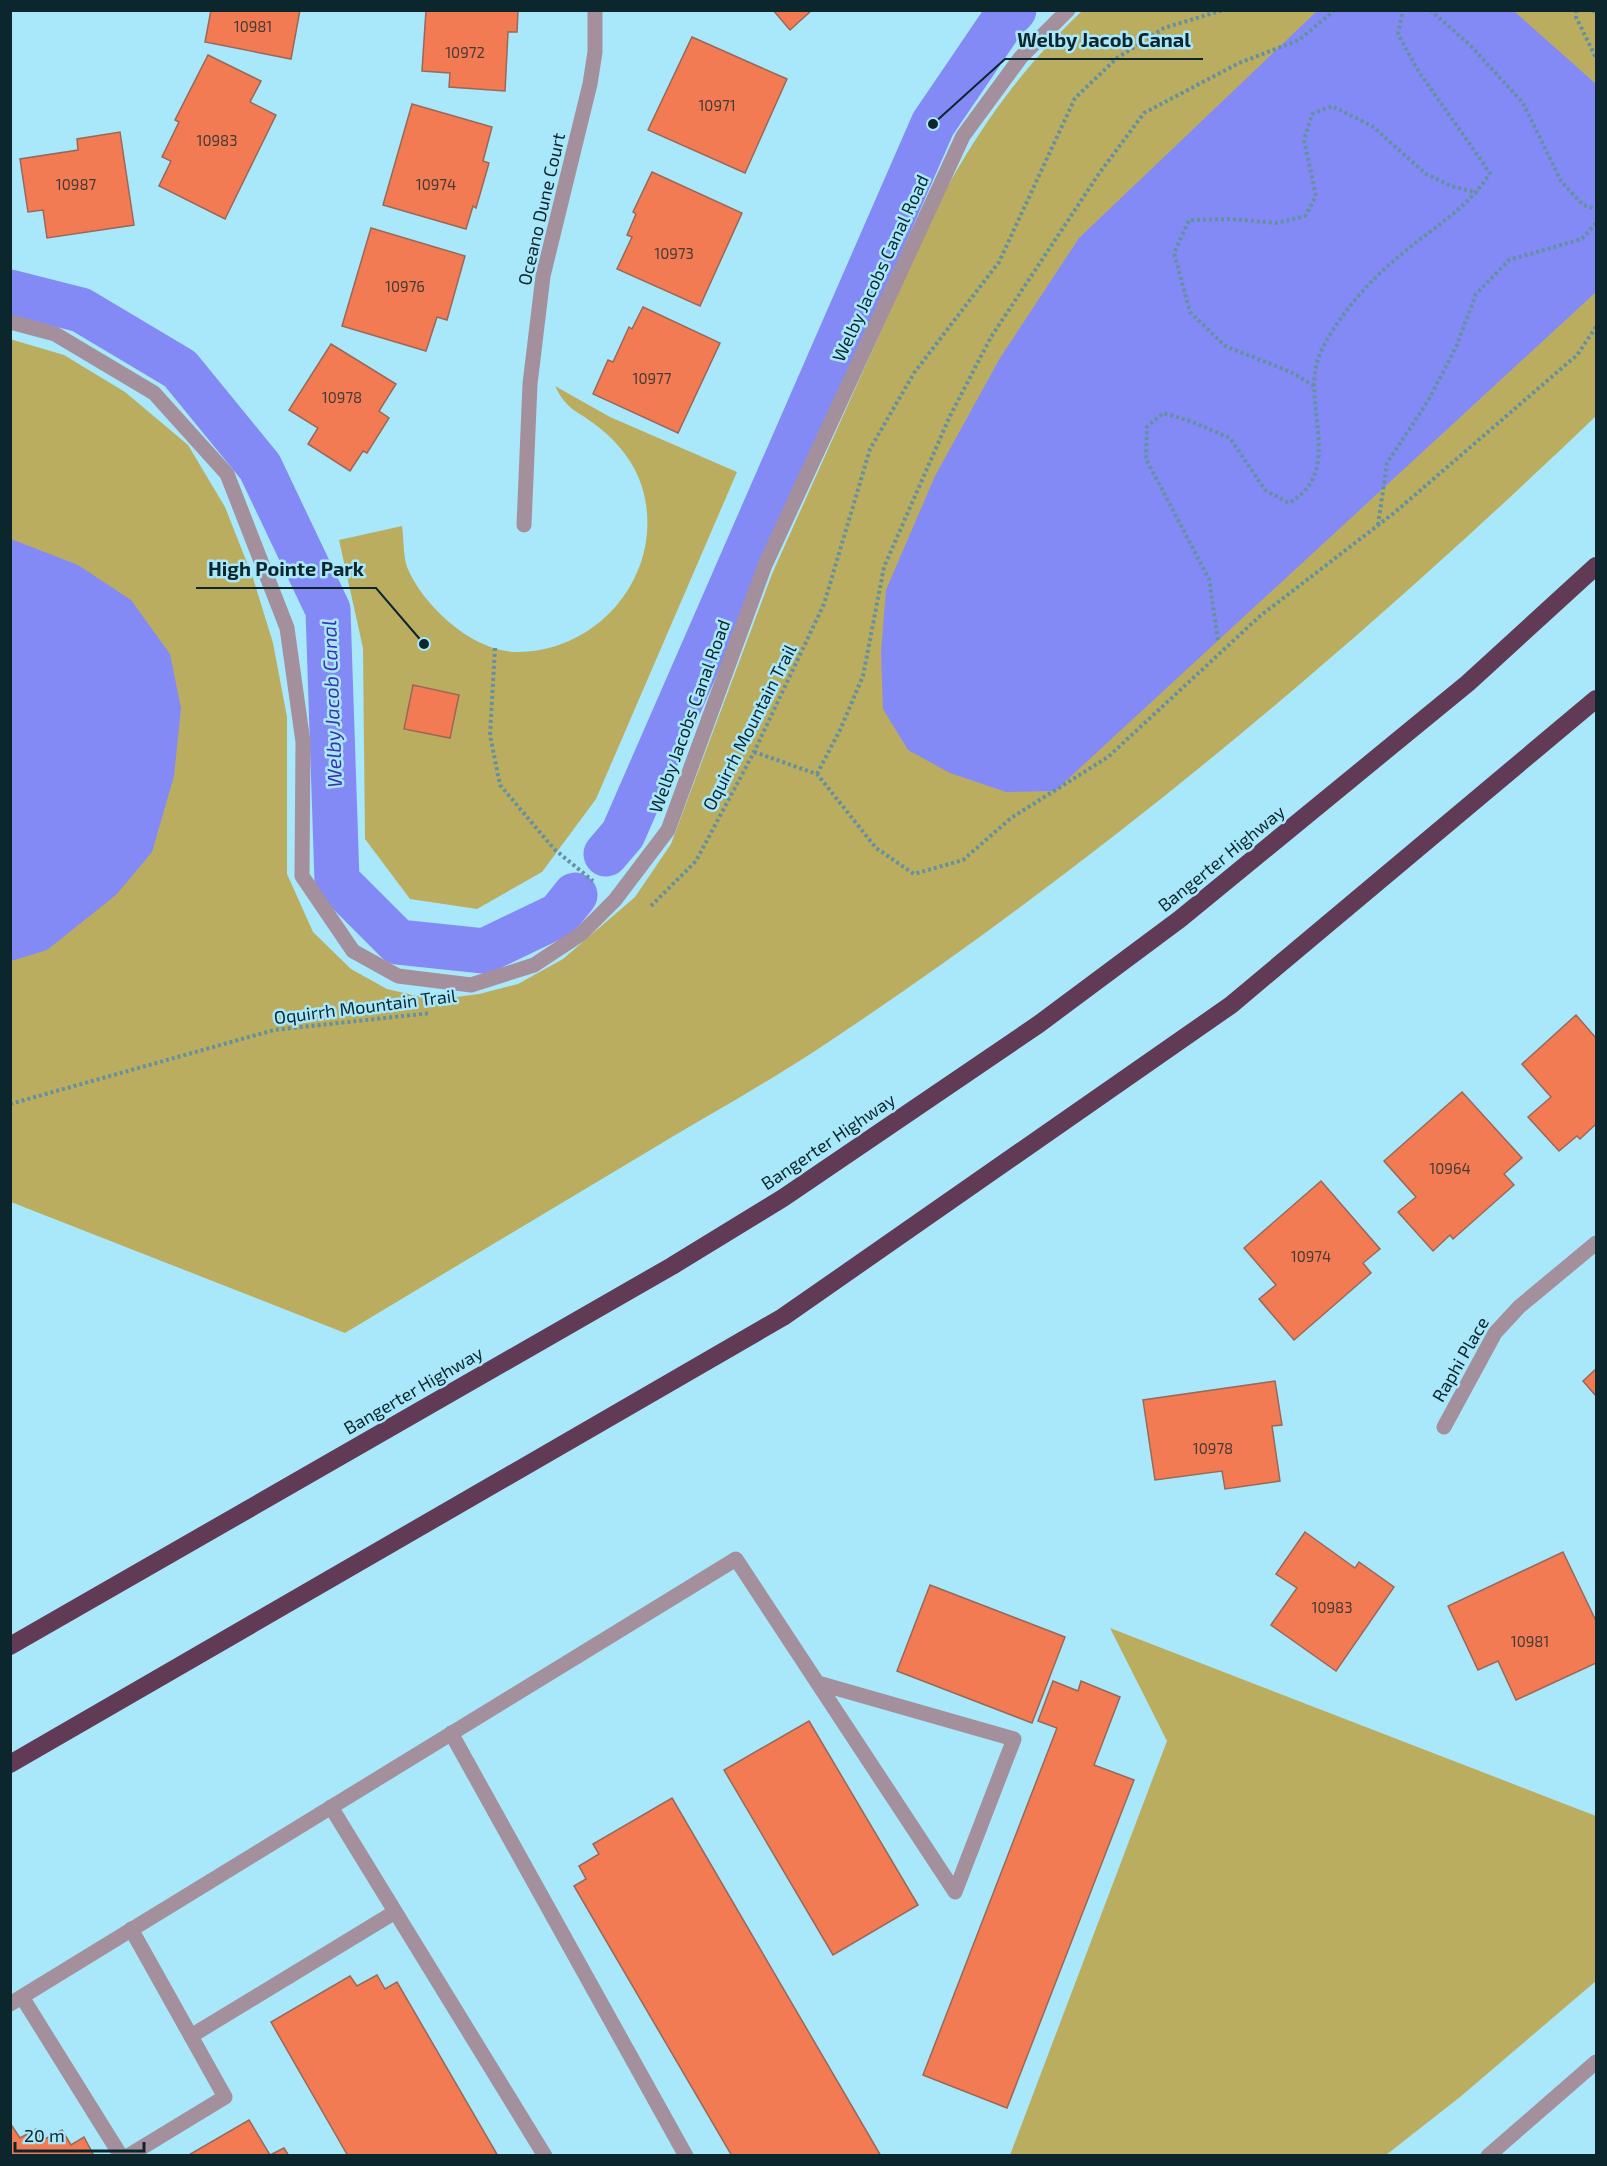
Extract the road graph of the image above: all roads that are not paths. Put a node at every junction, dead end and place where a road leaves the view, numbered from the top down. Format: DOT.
graph roads {
  1 [pos="596,10"];
  2 [pos="1068,10"];
  3 [pos="10,322"];
  4 [pos="524,525"];
  5 [pos="1596,566"];
  6 [pos="1596,699"];
  7 [pos="1596,1243"];
  8 [pos="1444,1427"];
  9 [pos="10,1646"];
  10 [pos="818,1683"];
  11 [pos="451,1733"];
  12 [pos="10,1764"];
  13 [pos="331,1807"];
  14 [pos="395,1912"];
  15 [pos="131,1929"];
  16 [pos="16,2000"];
  17 [pos="191,2036"];
  18 [pos="1596,2062"];
  19 [pos="121,2156"];
  20 [pos="128,2156"];
  21 [pos="545,2156"];
  22 [pos="686,2156"];
  23 [pos="1488,2156"];
  1 -- 4 [label="street, Oceano Dune Court"];
  2 -- 3 [label="street, Welby Jacobs Canal Road"];
  5 -- 9 [label="highway, Bangerter Highway"];
  6 -- 12 [label="highway"];
  7 -- 8 [label="street, Raphi Place"];
  10 -- 10 [label="street"];
  10 -- 11 [label="street"];
  11 -- 13 [label="street"];
  11 -- 22 [label="street"];
  13 -- 14 [label="street"];
  13 -- 15 [label="street"];
  14 -- 17 [label="street"];
  14 -- 21 [label="street"];
  15 -- 16 [label="street"];
  15 -- 17 [label="street"];
  16 -- 19 [label="street"];
  17 -- 20 [label="street"];
  18 -- 23 [label="street"];
}
